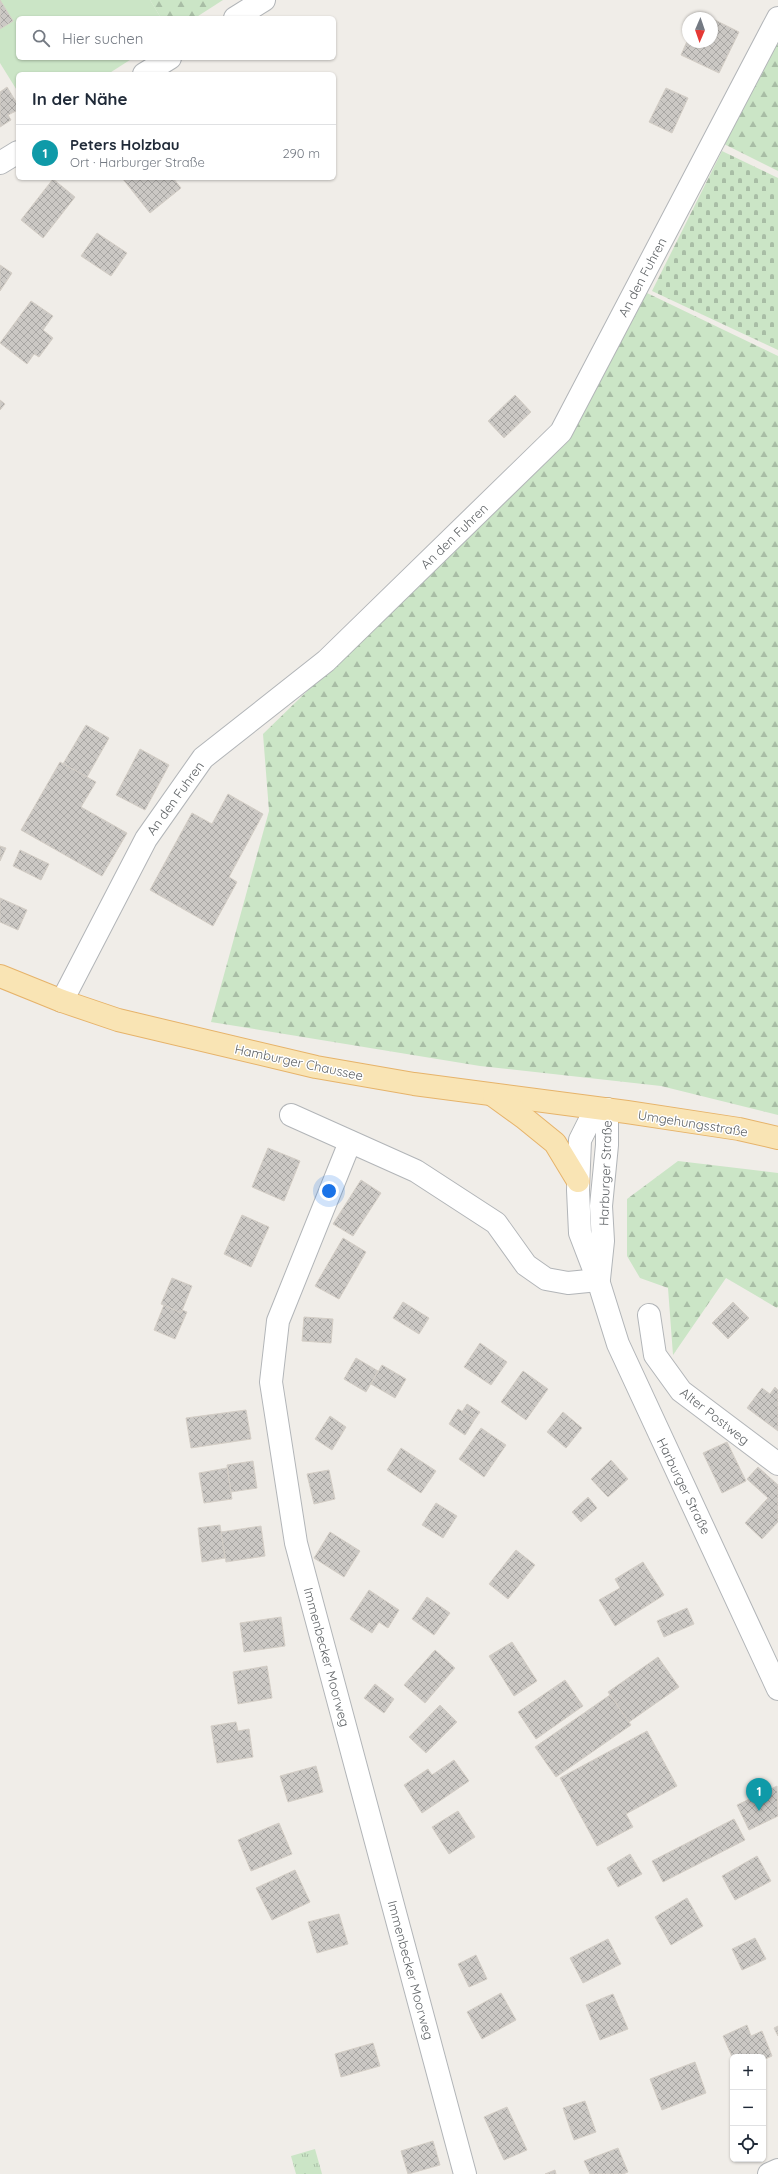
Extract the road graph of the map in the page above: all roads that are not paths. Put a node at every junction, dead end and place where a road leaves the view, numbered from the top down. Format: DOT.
graph roads {
  1 [pos="264,0"];
  2 [pos="238,16"];
  3 [pos="778,18"];
  4 [pos="167,60"];
  5 [pos="147,72"];
  6 [pos="16,153"];
  7 [pos="0,163"];
  8 [pos="0,976"];
  9 [pos="62,1001"];
  10 [pos="492,1095"];
  11 [pos="607,1109"];
  12 [pos="291,1115"];
  13 [pos="778,1138"];
  14 [pos="350,1142"];
  15 [pos="578,1181"];
  16 [pos="598,1280"];
  17 [pos="649,1315"];
  18 [pos="778,1464"];
  19 [pos="778,1689"];
  20 [pos="778,2170"];
  21 [pos="465,2174"];
  22 [pos="769,2174"];
  1 -- 2 [label="street"];
  3 -- 9 [label="street, An den Fuhren"];
  4 -- 5 [label="street"];
  6 -- 7 [label="street"];
  8 -- 9 [label="main road, Hamburger Chaussee"];
  9 -- 10 [label="main road, Hamburger Chaussee"];
  10 -- 11 [label="main road, Hamburger Chaussee"];
  10 -- 15 [label="main road"];
  11 -- 13 [label="main road, Umgehungsstraße"];
  11 -- 15 [label="street, Harburger Straße"];
  11 -- 16 [label="street, Harburger Straße"];
  12 -- 14 [label="street"];
  14 -- 16 [label="street"];
  14 -- 21 [label="street, Immenbecker Moorweg"];
  15 -- 16 [label="street, Harburger Straße"];
  16 -- 19 [label="street, Harburger Straße"];
  17 -- 18 [label="street, Alter Postweg"];
  20 -- 22 [label="street"];
}
